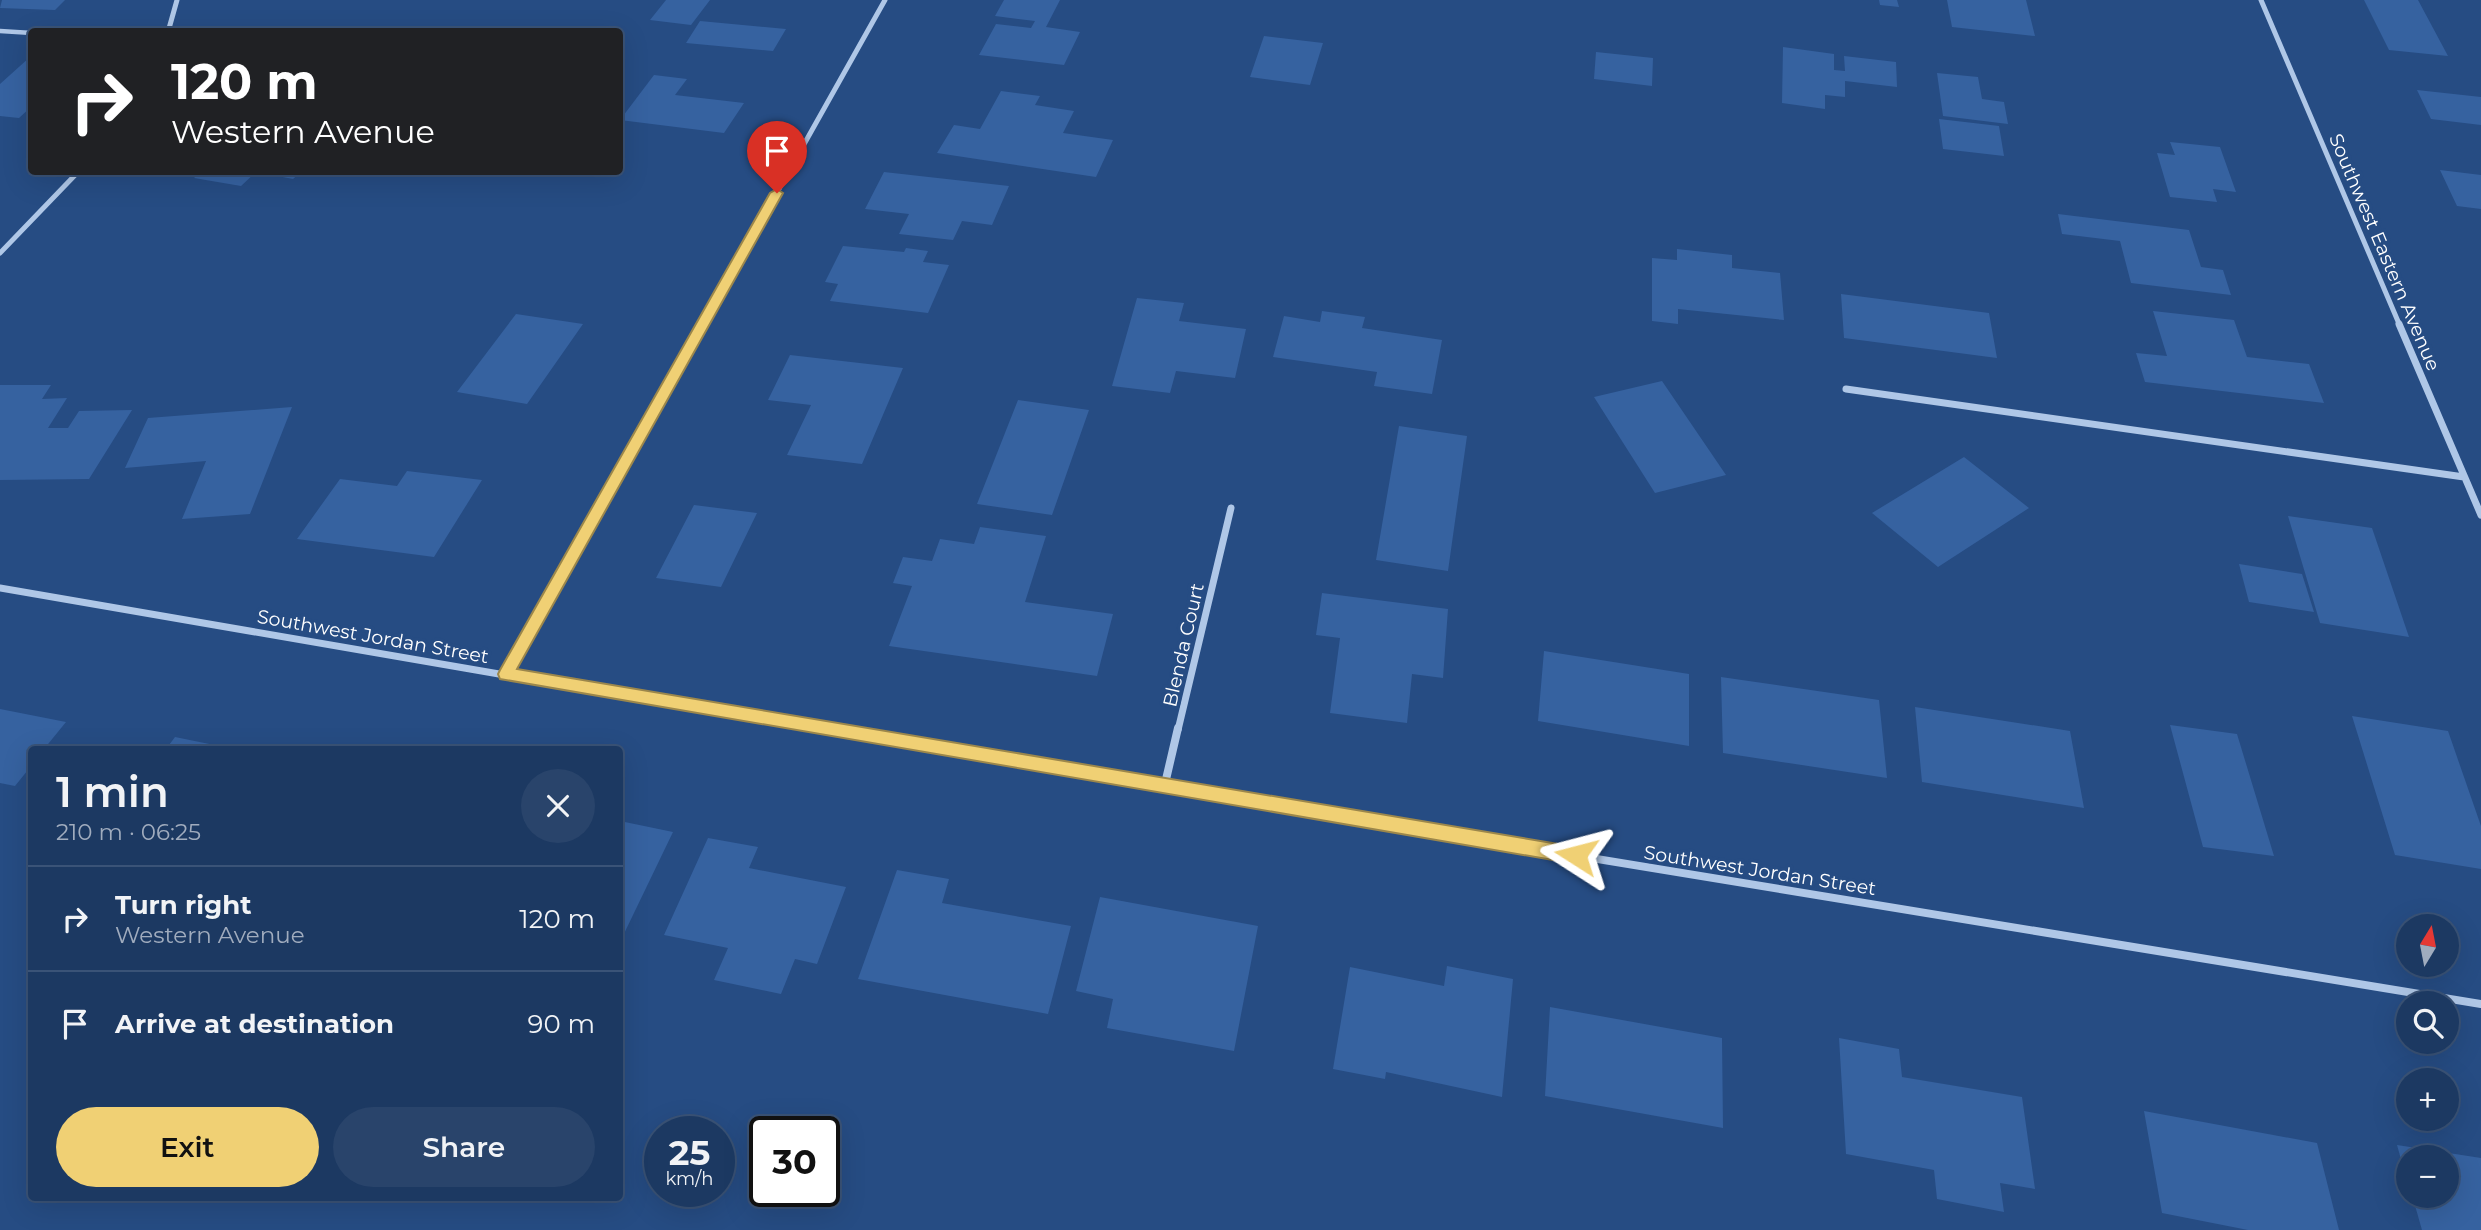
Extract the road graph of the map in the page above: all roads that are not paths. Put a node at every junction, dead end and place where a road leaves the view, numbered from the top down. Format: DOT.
graph roads {
  1 [pos="177,0"];
  2 [pos="885,0"];
  3 [pos="2260,0"];
  4 [pos="169,28"];
  5 [pos="0,31"];
  6 [pos="28,33"];
  7 [pos="75,175"];
  8 [pos="0,253"];
  9 [pos="1846,389"];
  10 [pos="2464,478"];
  11 [pos="1231,508"];
  12 [pos="2481,515"];
  13 [pos="0,588"];
  14 [pos="506,674"];
  15 [pos="1164,788"];
  16 [pos="2481,1004"];
  1 -- 4 [label="street"];
  2 -- 14 [label="street"];
  3 -- 10 [label="street, Southwest Eastern Avenue"];
  5 -- 6 [label="lane"];
  7 -- 8 [label="street"];
  9 -- 10 [label="street"];
  10 -- 12 [label="street, Southwest Eastern Avenue"];
  11 -- 15 [label="street, Blenda Court"];
  13 -- 14 [label="street, Southwest Jordan Street"];
  14 -- 15 [label="street, Southwest Jordan Street"];
  15 -- 16 [label="street, Southwest Jordan Street"];
}
